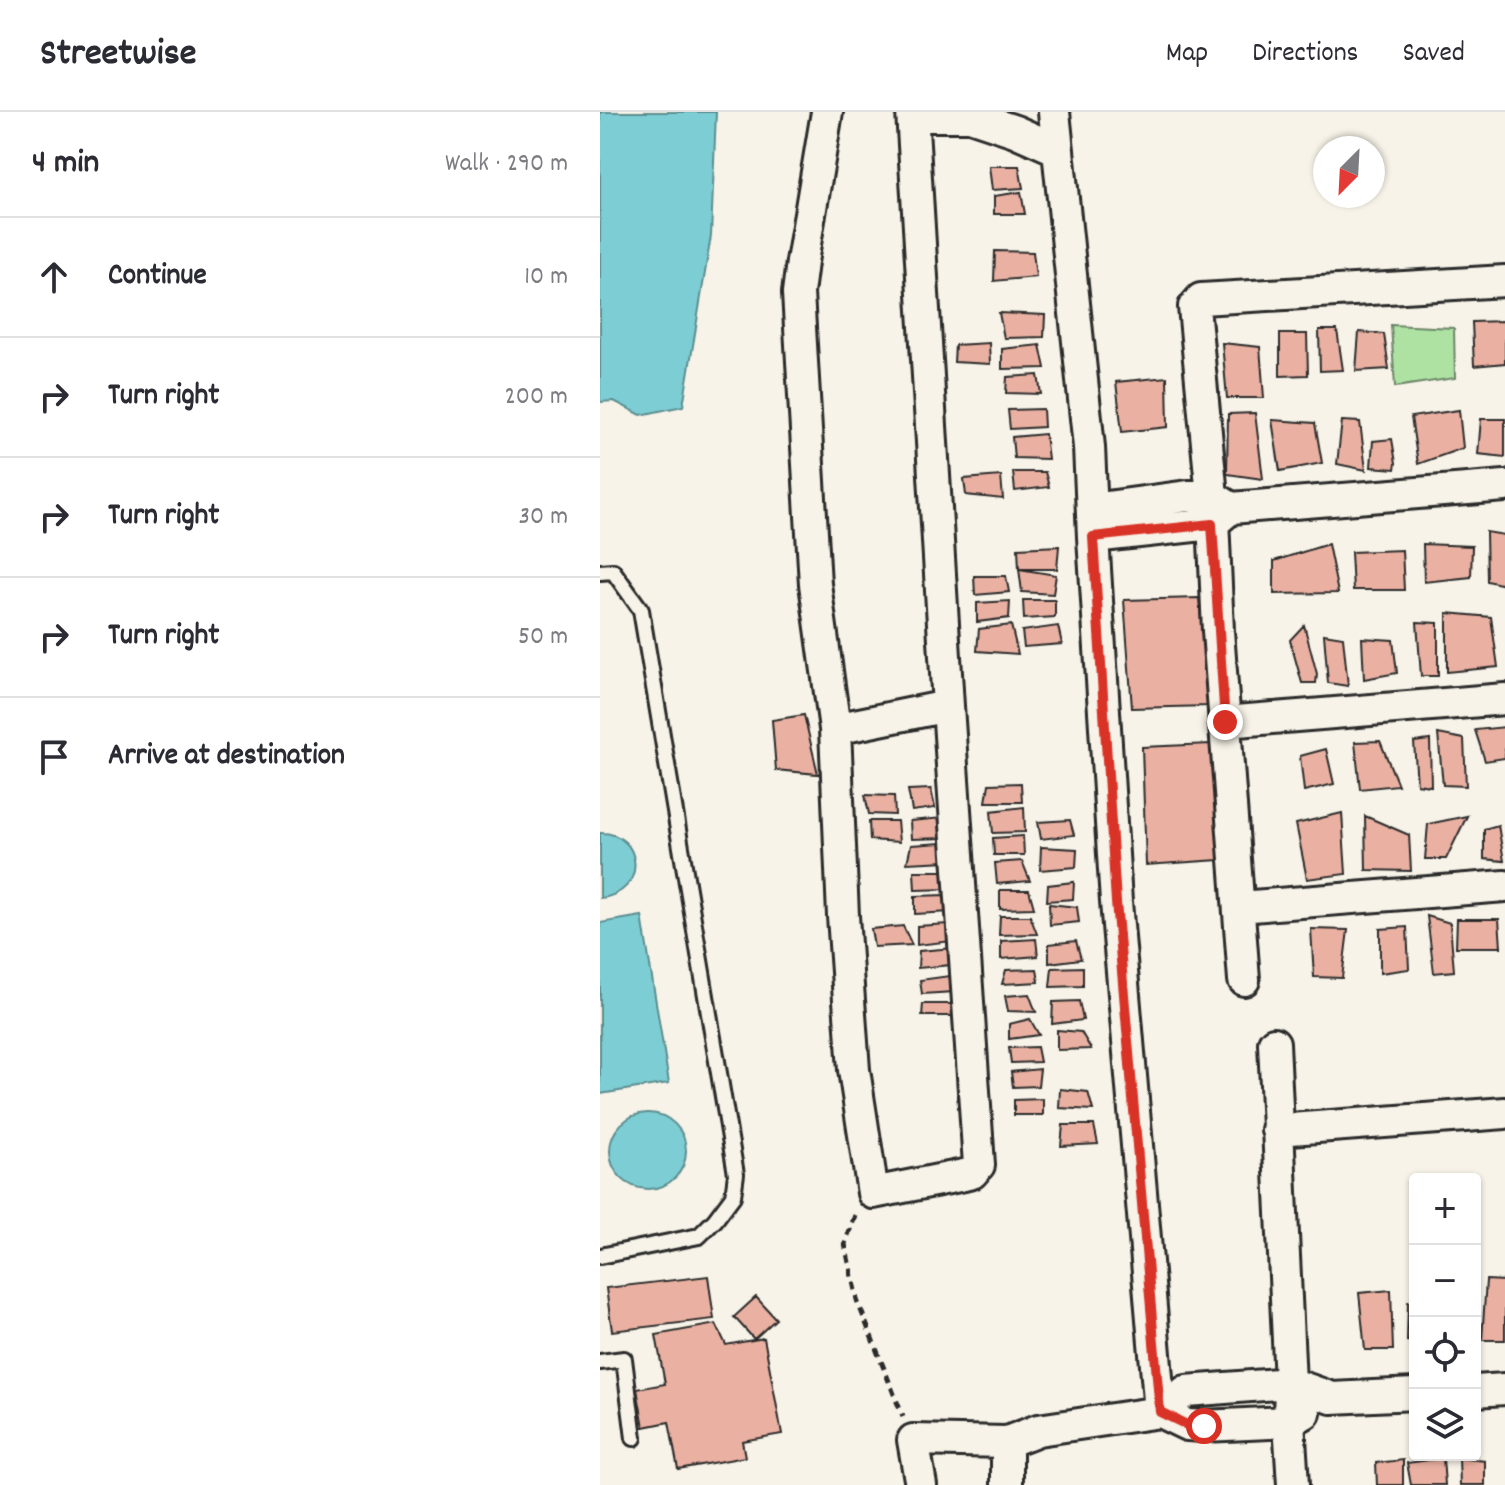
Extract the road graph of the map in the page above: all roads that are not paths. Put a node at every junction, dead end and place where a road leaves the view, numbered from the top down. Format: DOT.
graph roads {
  1 [pos="827,112"];
  2 [pos="1054,112"];
  3 [pos="913,114"];
  4 [pos="1058,150"];
  5 [pos="1505,281"];
  6 [pos="1505,486"];
  7 [pos="1218,510"];
  8 [pos="1092,523"];
  9 [pos="600,572"];
  10 [pos="1505,699"];
  11 [pos="948,706"];
  12 [pos="1225,722"];
  13 [pos="835,729"];
  14 [pos="1505,886"];
  15 [pos="1239,907"];
  16 [pos="1244,980"];
  17 [pos="1274,1043"];
  18 [pos="1505,1113"];
  19 [pos="1277,1130"];
  20 [pos="600,1256"];
  21 [pos="600,1362"];
  22 [pos="1290,1383"];
  23 [pos="1505,1389"];
  24 [pos="1481,1391"];
  25 [pos="1409,1394"];
  26 [pos="1332,1398"];
  27 [pos="1160,1412"];
  28 [pos="1289,1422"];
  29 [pos="634,1438"];
  30 [pos="1007,1442"];
  31 [pos="921,1485"];
  32 [pos="1007,1485"];
  33 [pos="1293,1485"];
  1 -- 13 [label="street"];
  2 -- 4 [label="street"];
  3 -- 4 [label="street"];
  3 -- 11 [label="street"];
  4 -- 8 [label="street"];
  5 -- 7 [label="street"];
  6 -- 7 [label="street"];
  7 -- 8 [label="street"];
  7 -- 12 [label="street"];
  8 -- 27 [label="street"];
  9 -- 20 [label="lane"];
  10 -- 12 [label="street"];
  11 -- 13 [label="street"];
  11 -- 13 [label="street"];
  12 -- 15 [label="street"];
  14 -- 15 [label="street"];
  15 -- 16 [label="street"];
  17 -- 19 [label="street"];
  18 -- 19 [label="street"];
  19 -- 22 [label="street"];
  21 -- 29 [label="lane"];
  22 -- 26 [label="street"];
  22 -- 27 [label="street"];
  22 -- 28 [label="street"];
  23 -- 24 [label="street"];
  25 -- 26 [label="street"];
  26 -- 28 [label="street"];
  27 -- 28 [label="street"];
  27 -- 30 [label="street"];
  28 -- 33 [label="street"];
  30 -- 31 [label="street"];
  30 -- 32 [label="street"];
}
